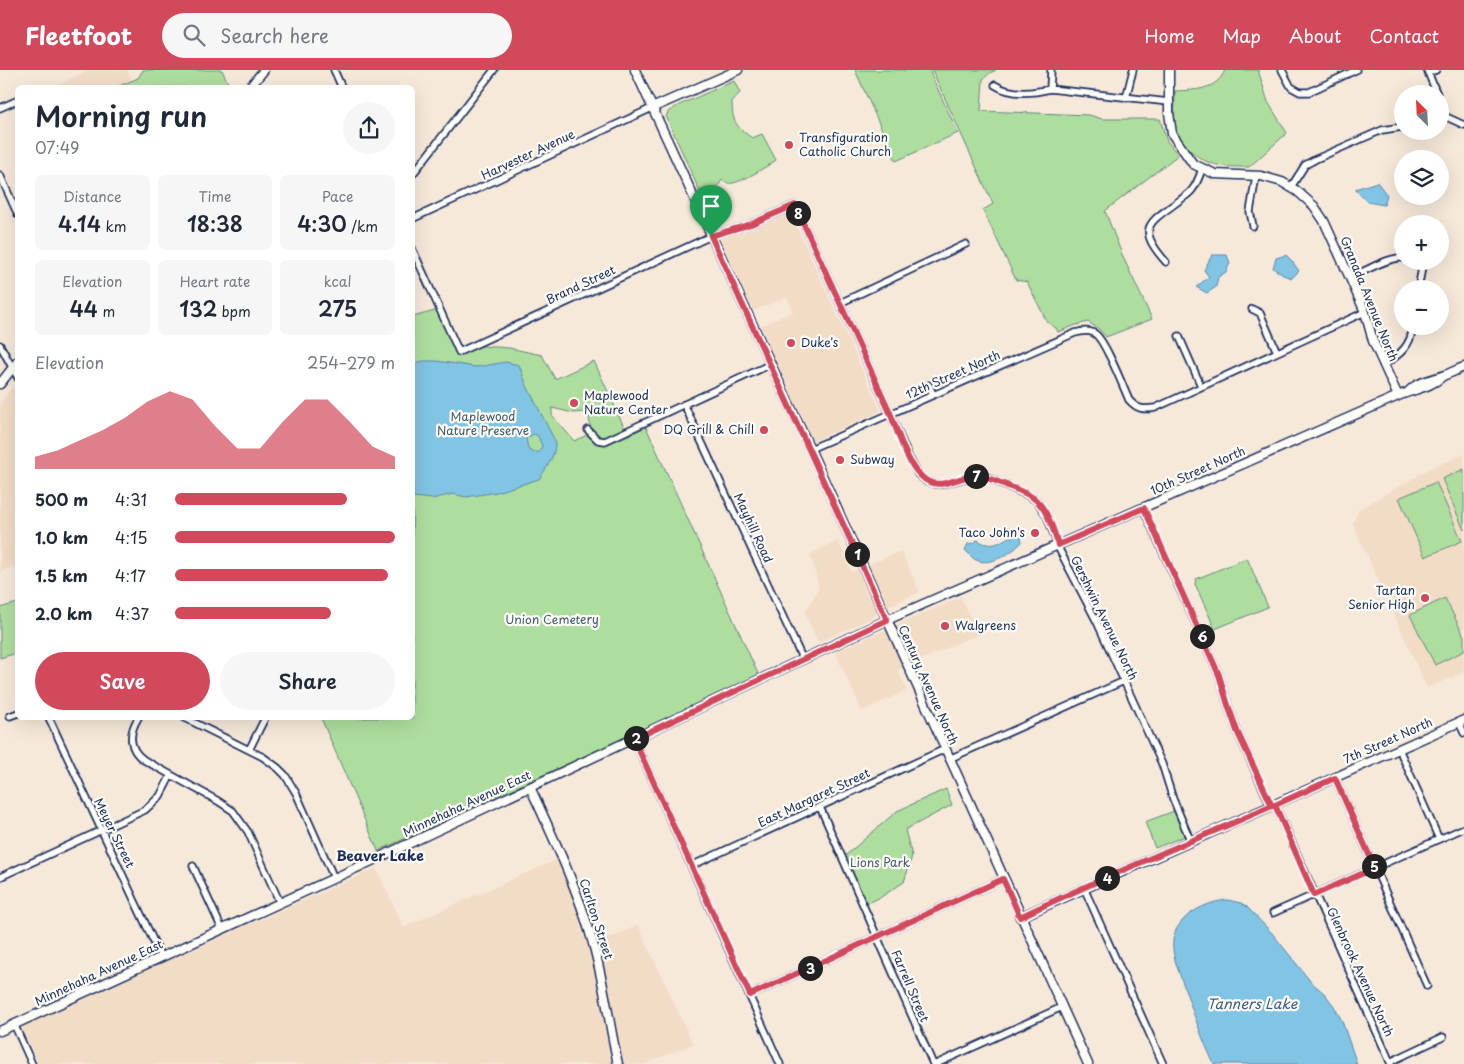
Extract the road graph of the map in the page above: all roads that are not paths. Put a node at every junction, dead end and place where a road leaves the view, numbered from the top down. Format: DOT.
graph roads {
  1 [pos="264,70"];
  2 [pos="334,70"];
  3 [pos="494,70"];
  4 [pos="635,70"];
  5 [pos="738,70"];
  6 [pos="1051,70"];
  7 [pos="1133,70"];
  8 [pos="1169,70"];
  9 [pos="1282,70"];
  10 [pos="1356,70"];
  11 [pos="1436,70"];
  12 [pos="1427,72"];
  13 [pos="252,85"];
  14 [pos="341,85"];
  15 [pos="995,85"];
  16 [pos="1433,85"];
  17 [pos="1050,90"];
  18 [pos="1126,98"];
  19 [pos="15,101"];
  20 [pos="1169,102"];
  21 [pos="0,108"];
  22 [pos="652,108"];
  23 [pos="1449,118"];
  24 [pos="1464,125"];
  25 [pos="1394,128"];
  26 [pos="1202,169"];
  27 [pos="415,171"];
  28 [pos="0,175"];
  29 [pos="1256,176"];
  30 [pos="1291,187"];
  31 [pos="795,205"];
  32 [pos="15,208"];
  33 [pos="415,218"];
  34 [pos="1253,226"];
  35 [pos="711,236"];
  36 [pos="966,244"];
  37 [pos="415,254"];
  38 [pos="1394,258"];
  39 [pos="1166,262"];
  40 [pos="1350,278"];
  41 [pos="840,303"];
  42 [pos="1252,309"];
  43 [pos="1365,312"];
  44 [pos="1412,335"];
  45 [pos="1179,336"];
  46 [pos="0,345"];
  47 [pos="1277,352"];
  48 [pos="15,363"];
  49 [pos="771,364"];
  50 [pos="1383,365"];
  51 [pos="1464,367"];
  52 [pos="11,368"];
  53 [pos="15,374"];
  54 [pos="0,384"];
  55 [pos="929,385"];
  56 [pos="1201,386"];
  57 [pos="933,394"];
  58 [pos="1398,396"];
  59 [pos="684,404"];
  60 [pos="890,413"];
  61 [pos="588,430"];
  62 [pos="810,449"];
  63 [pos="1144,508"];
  64 [pos="1058,545"];
  65 [pos="887,620"];
  66 [pos="803,660"];
  67 [pos="1124,681"];
  68 [pos="15,714"];
  69 [pos="10,716"];
  70 [pos="50,720"];
  71 [pos="137,720"];
  72 [pos="189,720"];
  73 [pos="264,720"];
  74 [pos="1462,721"];
  75 [pos="1464,733"];
  76 [pos="634,739"];
  77 [pos="945,749"];
  78 [pos="1399,749"];
  79 [pos="249,750"];
  80 [pos="949,759"];
  81 [pos="171,775"];
  82 [pos="1335,778"];
  83 [pos="530,787"];
  84 [pos="1273,806"];
  85 [pos="820,807"];
  86 [pos="1464,828"];
  87 [pos="102,830"];
  88 [pos="1439,839"];
  89 [pos="1191,842"];
  90 [pos="193,866"];
  91 [pos="691,866"];
  92 [pos="1375,868"];
  93 [pos="0,877"];
  94 [pos="334,878"];
  95 [pos="1003,879"];
  96 [pos="1084,888"];
  97 [pos="1314,895"];
  98 [pos="280,903"];
  99 [pos="1272,913"];
  100 [pos="1020,917"];
  101 [pos="222,929"];
  102 [pos="878,936"];
  103 [pos="161,957"];
  104 [pos="1427,986"];
  105 [pos="750,995"];
  106 [pos="1062,1007"];
  107 [pos="23,1020"];
  108 [pos="14,1024"];
  109 [pos="0,1031"];
  110 [pos="19,1034"];
  111 [pos="1444,1038"];
  112 [pos="1391,1063"];
  113 [pos="32,1064"];
  114 [pos="618,1064"];
  115 [pos="780,1064"];
  116 [pos="935,1064"];
  117 [pos="1088,1064"];
  118 [pos="1163,1064"];
  1 -- 13 [label="main road"];
  2 -- 14 [label="street"];
  3 -- 27 [label="street"];
  4 -- 22 [label="main road, Century Avenue North"];
  5 -- 22 [label="main road"];
  6 -- 17 [label="street"];
  7 -- 18 [label="street"];
  8 -- 20 [label="main road"];
  9 -- 10 [label="street"];
  11 -- 12 [label="street"];
  12 -- 16 [label="street"];
  15 -- 17 [label="street"];
  17 -- 18 [label="street"];
  18 -- 20 [label="street"];
  19 -- 21 [label="street"];
  20 -- 26 [label="main road"];
  22 -- 33 [label="street, Harvester Avenue"];
  22 -- 35 [label="main road, Century Avenue North"];
  23 -- 24 [label="street"];
  25 -- 30 [label="street"];
  26 -- 29 [label="main road, Granada Avenue North"];
  26 -- 39 [label="street"];
  28 -- 32 [label="street"];
  29 -- 30 [label="main road, Granada Avenue North"];
  29 -- 34 [label="street"];
  30 -- 40 [label="main road, Granada Avenue North"];
  31 -- 35 [label="street, Brand Street"];
  31 -- 41 [label="street, Gershwin Avenue North"];
  35 -- 37 [label="street, Brand Street"];
  35 -- 49 [label="main road, Century Avenue North"];
  36 -- 41 [label="street"];
  38 -- 40 [label="street"];
  40 -- 43 [label="main road, Granada Avenue North"];
  41 -- 60 [label="street, Gershwin Avenue North"];
  42 -- 47 [label="street"];
  43 -- 47 [label="street"];
  43 -- 50 [label="main road, Granada Avenue North"];
  44 -- 50 [label="street"];
  45 -- 56 [label="street"];
  46 -- 52 [label="street"];
  47 -- 56 [label="street"];
  48 -- 52 [label="main road"];
  49 -- 59 [label="street"];
  49 -- 62 [label="main road, Century Avenue North"];
  50 -- 58 [label="main road, Granada Avenue North"];
  51 -- 58 [label="main road, 10th Street North"];
  52 -- 53 [label="street"];
  52 -- 54 [label="main road"];
  55 -- 57 [label="street"];
  56 -- 57 [label="street, 12th Street North"];
  57 -- 60 [label="street, 12th Street North"];
  58 -- 63 [label="main road, 10th Street North"];
  59 -- 61 [label="street"];
  59 -- 66 [label="street, Mayhill Road"];
  60 -- 62 [label="street, 12th Street North"];
  60 -- 64 [label="street, Gershwin Avenue North"];
  62 -- 65 [label="main road, Century Avenue North"];
  63 -- 64 [label="main road, 10th Street North"];
  63 -- 84 [label="street, Glenbrook Avenue North"];
  64 -- 65 [label="main road, 10th Street North"];
  64 -- 67 [label="street, Gershwin Avenue North"];
  65 -- 66 [label="main road, Minnehaha Avenue East"];
  65 -- 77 [label="main road, Century Avenue North"];
  66 -- 76 [label="main road, Minnehaha Avenue East"];
  67 -- 80 [label="street"];
  67 -- 89 [label="street, Gershwin Avenue North"];
  68 -- 69 [label="street"];
  70 -- 87 [label="street, Meyer Street"];
  71 -- 81 [label="street"];
  72 -- 79 [label="street"];
  73 -- 79 [label="street"];
  74 -- 75 [label="street"];
  74 -- 78 [label="main road, 7th Street North"];
  76 -- 83 [label="main road, Minnehaha Avenue East"];
  76 -- 91 [label="street"];
  77 -- 80 [label="main road, Century Avenue North"];
  77 -- 85 [label="street, East Margaret Street"];
  78 -- 82 [label="main road, 7th Street North"];
  78 -- 88 [label="street"];
  79 -- 94 [label="street"];
  80 -- 95 [label="main road, Century Avenue North"];
  81 -- 87 [label="street"];
  81 -- 98 [label="street"];
  82 -- 84 [label="main road, 7th Street North"];
  82 -- 92 [label="street"];
  83 -- 94 [label="main road, Minnehaha Avenue East"];
  83 -- 114 [label="main road, Carlton Street"];
  84 -- 89 [label="main road, 7th Street North"];
  84 -- 97 [label="street, Glenbrook Avenue North"];
  85 -- 91 [label="street, East Margaret Street"];
  85 -- 102 [label="street, Farrell Street"];
  86 -- 88 [label="street"];
  87 -- 93 [label="street"];
  87 -- 103 [label="street, Meyer Street"];
  88 -- 92 [label="street"];
  89 -- 96 [label="main road, 7th Street North"];
  90 -- 101 [label="street"];
  91 -- 105 [label="street"];
  92 -- 97 [label="street"];
  92 -- 104 [label="street"];
  94 -- 98 [label="main road, Minnehaha Avenue East"];
  95 -- 100 [label="main road, Century Avenue North"];
  95 -- 102 [label="street"];
  96 -- 100 [label="main road, 7th Street North"];
  96 -- 118 [label="street"];
  97 -- 99 [label="street"];
  97 -- 112 [label="street, Glenbrook Avenue North"];
  98 -- 101 [label="main road, Minnehaha Avenue East"];
  100 -- 106 [label="main road, Century Avenue North"];
  101 -- 103 [label="main road, Minnehaha Avenue East"];
  102 -- 105 [label="street"];
  102 -- 116 [label="street, Farrell Street"];
  103 -- 107 [label="main road, Minnehaha Avenue East"];
  105 -- 115 [label="street"];
  106 -- 116 [label="street"];
  106 -- 117 [label="main road, Century Avenue North"];
  107 -- 108 [label="main road, Minnehaha Avenue East"];
  107 -- 110 [label="street"];
  108 -- 109 [label="main road, Minnehaha Avenue East"];
  108 -- 110 [label="street"];
  110 -- 113 [label="street"];
  111 -- 112 [label="street"];
}
